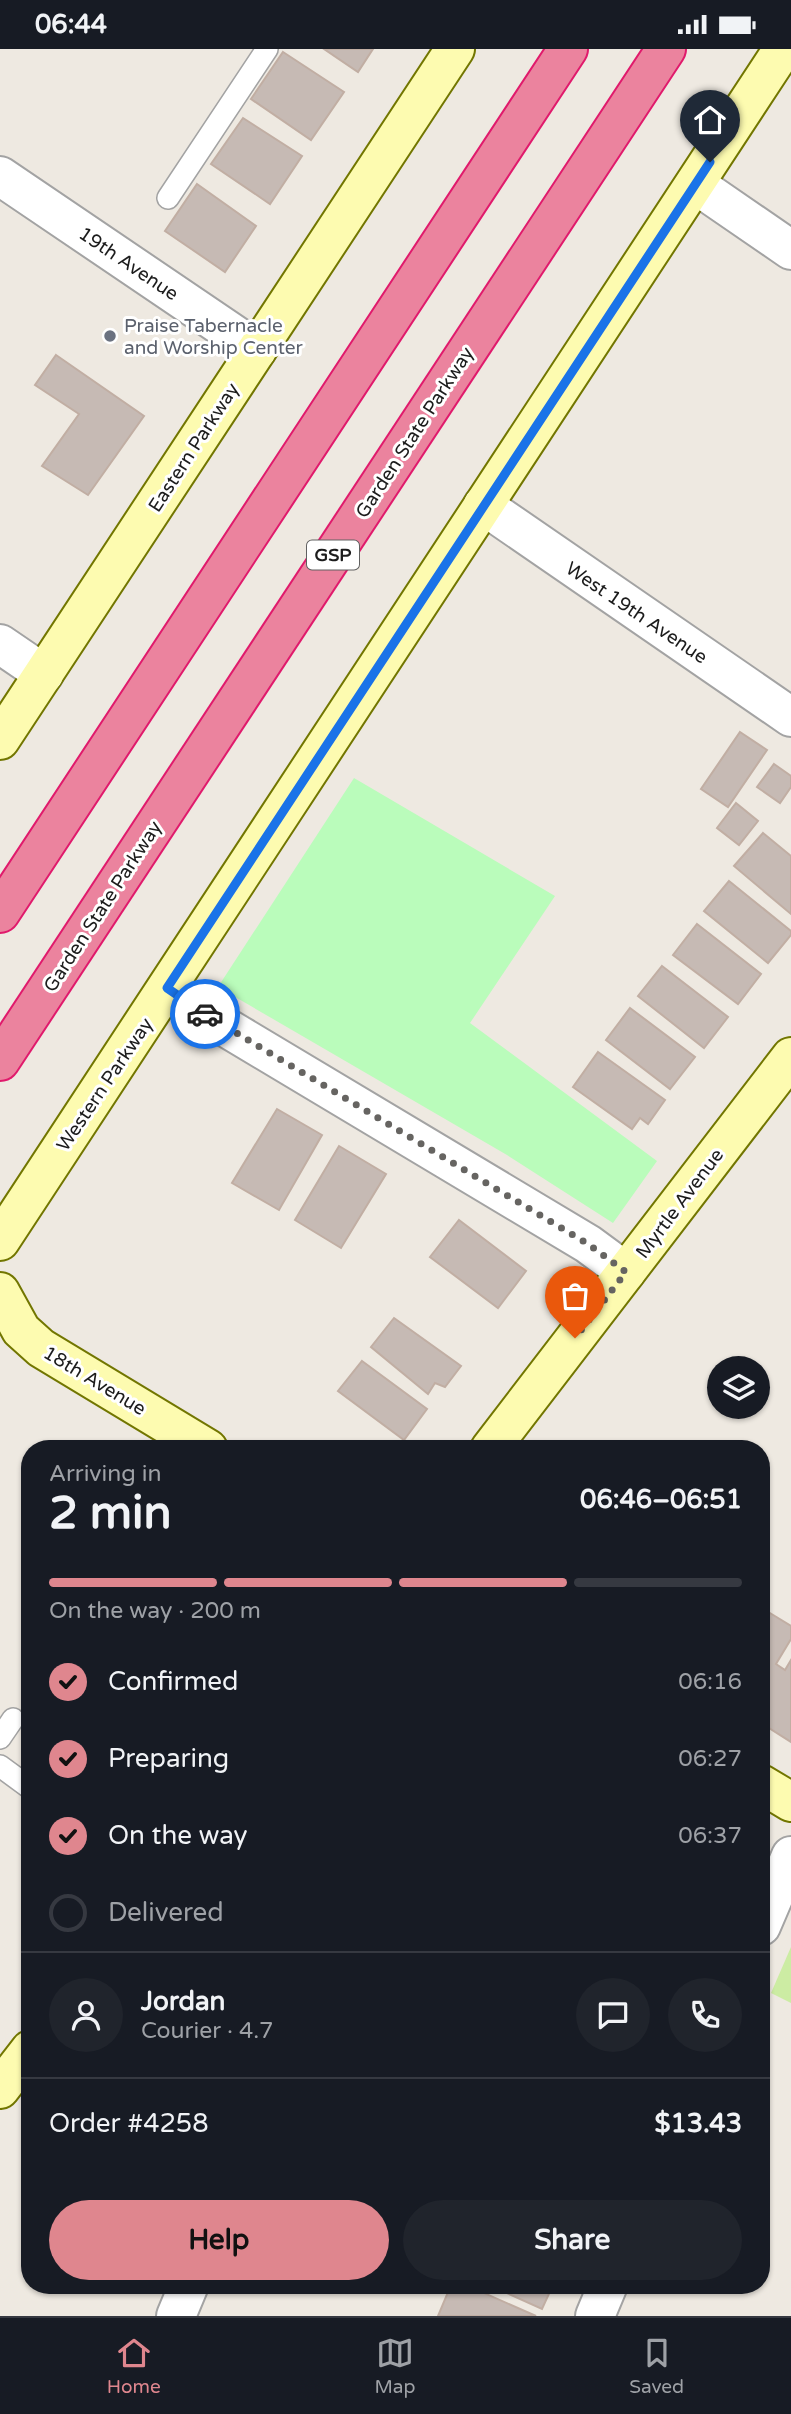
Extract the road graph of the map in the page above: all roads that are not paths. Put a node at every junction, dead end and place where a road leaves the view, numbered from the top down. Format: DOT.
graph roads {
  1 [pos="267,49"];
  2 [pos="455,49"];
  3 [pos="568,49"];
  4 [pos="666,49"];
  5 [pos="783,49"];
  6 [pos="0,176"];
  7 [pos="695,184"];
  8 [pos="168,198"];
  9 [pos="791,250"];
  10 [pos="257,350"];
  11 [pos="483,505"];
  12 [pos="0,644"];
  13 [pos="44,674"];
  14 [pos="791,717"];
  15 [pos="0,740"];
  16 [pos="0,913"];
  17 [pos="167,988"];
  18 [pos="791,1056"];
  19 [pos="0,1061"];
  20 [pos="0,1241"];
  21 [pos="626,1272"];
  22 [pos="0,1292"];
  23 [pos="193,1440"];
  24 [pos="497,1440"];
  25 [pos="13,1719"];
  26 [pos="0,1738"];
  27 [pos="0,1766"];
  28 [pos="21,1782"];
  29 [pos="770,1789"];
  30 [pos="791,1802"];
  31 [pos="791,1856"];
  32 [pos="770,1905"];
  33 [pos="21,2062"];
  34 [pos="0,2089"];
  35 [pos="185,2294"];
  36 [pos="604,2294"];
  37 [pos="176,2316"];
  38 [pos="595,2316"];
  1 -- 8 [label="lane"];
  2 -- 10 [label="main road, Eastern Parkway"];
  3 -- 16 [label="highway"];
  4 -- 19 [label="highway, Garden State Parkway / GSP"];
  5 -- 7 [label="main road, Western Parkway"];
  6 -- 10 [label="street, 19th Avenue"];
  7 -- 9 [label="street"];
  7 -- 11 [label="main road, Western Parkway"];
  10 -- 13 [label="main road, Eastern Parkway"];
  11 -- 14 [label="street, West 19th Avenue"];
  11 -- 17 [label="main road, Western Parkway"];
  12 -- 13 [label="street"];
  13 -- 15 [label="main road, Eastern Parkway"];
  17 -- 20 [label="main road, Western Parkway"];
  17 -- 21 [label="street"];
  18 -- 21 [label="main road, Myrtle Avenue"];
  21 -- 24 [label="main road, Myrtle Avenue"];
  22 -- 23 [label="main road, 18th Avenue"];
  25 -- 26 [label="lane"];
  27 -- 28 [label="lane"];
  29 -- 30 [label="main road"];
  31 -- 32 [label="street"];
  33 -- 34 [label="main road"];
  35 -- 37 [label="street"];
  36 -- 38 [label="street"];
}
